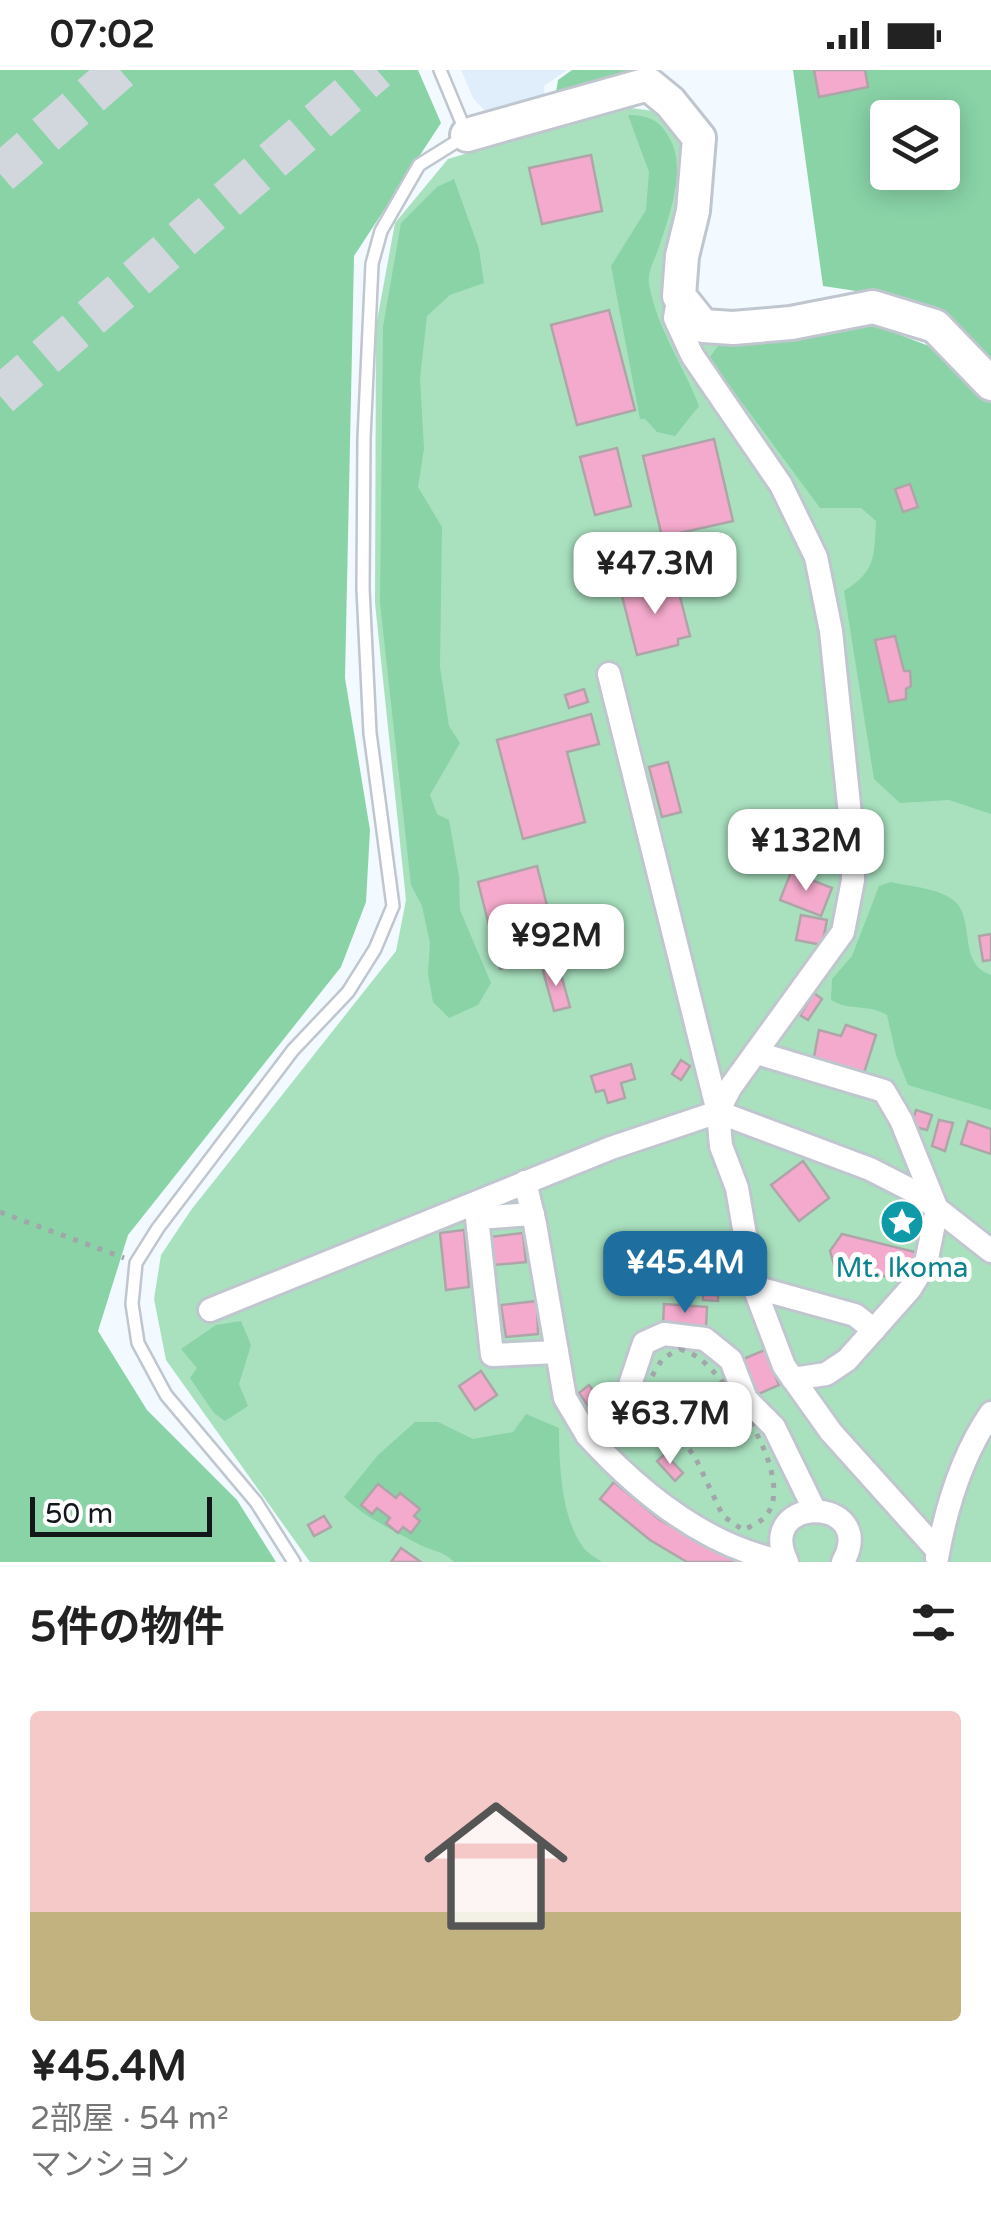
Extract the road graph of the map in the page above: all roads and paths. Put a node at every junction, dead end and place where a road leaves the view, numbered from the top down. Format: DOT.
graph roads {
  1 [pos="440,70"];
  2 [pos="467,135"];
  3 [pos="679,296"];
  4 [pos="991,384"];
  5 [pos="609,674"];
  6 [pos="757,1054"];
  7 [pos="718,1112"];
  8 [pos="525,1182"];
  9 [pos="937,1209"];
  10 [pos="0,1212"];
  11 [pos="533,1214"];
  12 [pos="991,1251"];
  13 [pos="136,1262"];
  14 [pos="754,1287"];
  15 [pos="210,1310"];
  16 [pos="874,1330"];
  17 [pos="557,1352"];
  18 [pos="697,1356"];
  19 [pos="793,1378"];
  20 [pos="991,1413"];
  21 [pos="587,1434"];
  22 [pos="814,1509"];
  23 [pos="937,1556"];
  24 [pos="294,1562"];
  25 [pos="786,1562"];
  26 [pos="843,1562"];
  1 -- 2 [label="lane"];
  2 -- 3 [label="street"];
  2 -- 13 [label="lane"];
  3 -- 4 [label="street"];
  3 -- 6 [label="street"];
  5 -- 7 [label="street"];
  6 -- 7 [label="street"];
  6 -- 9 [label="street"];
  7 -- 8 [label="street"];
  7 -- 9 [label="street"];
  7 -- 14 [label="street"];
  8 -- 11 [label="street"];
  8 -- 15 [label="street"];
  9 -- 12 [label="street"];
  9 -- 16 [label="street"];
  10 -- 13 [label="path"];
  11 -- 17 [label="street"];
  11 -- 17 [label="street"];
  13 -- 24 [label="lane"];
  14 -- 16 [label="street"];
  14 -- 19 [label="street"];
  16 -- 19 [label="street"];
  17 -- 21 [label="street"];
  18 -- 18 [label="path"];
  19 -- 23 [label="street"];
  20 -- 23 [label="street"];
  21 -- 22 [label="street"];
  21 -- 25 [label="street"];
  22 -- 25 [label="street"];
  22 -- 26 [label="street"];
}
